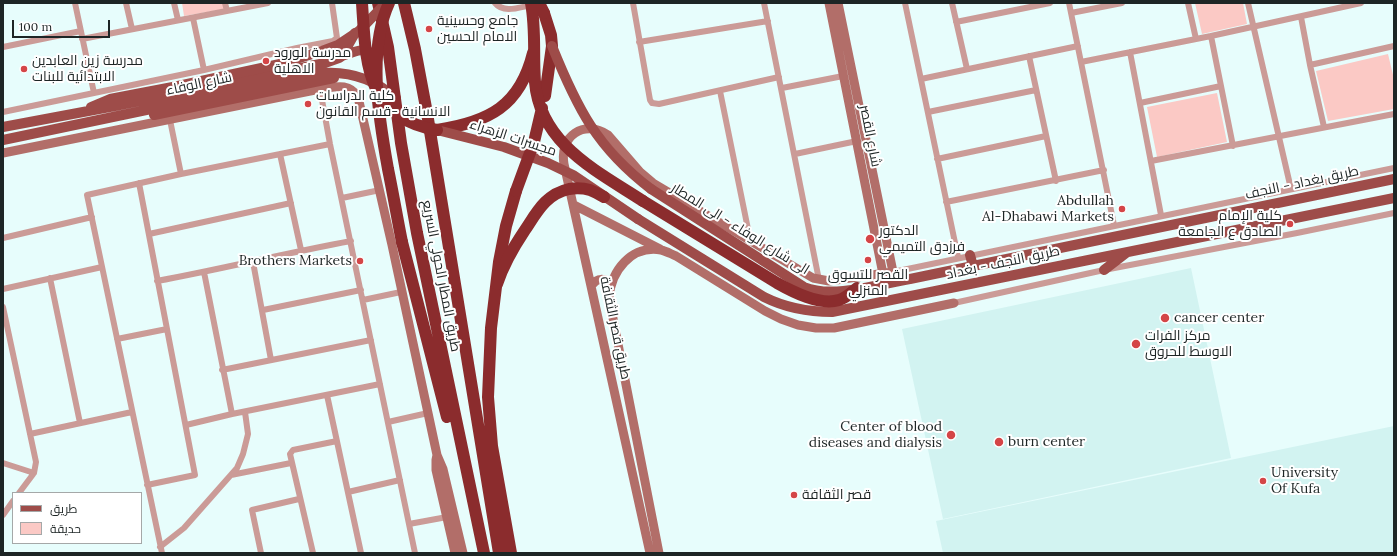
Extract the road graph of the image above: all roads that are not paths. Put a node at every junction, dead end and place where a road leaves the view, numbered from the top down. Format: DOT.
graph roads {
  1 [pos="75,3"];
  2 [pos="126,3"];
  3 [pos="174,3"];
  4 [pos="225,3"];
  5 [pos="268,3"];
  6 [pos="332,3"];
  7 [pos="362,3"];
  8 [pos="367,3"];
  9 [pos="378,3"];
  10 [pos="386,3"];
  11 [pos="390,3"];
  12 [pos="404,3"];
  13 [pos="495,3"];
  14 [pos="531,3"];
  15 [pos="539,3"];
  16 [pos="633,3"];
  17 [pos="764,3"];
  18 [pos="829,3"];
  19 [pos="838,3"];
  20 [pos="905,3"];
  21 [pos="952,3"];
  22 [pos="1050,3"];
  23 [pos="1069,3"];
  24 [pos="1122,3"];
  25 [pos="1188,3"];
  26 [pos="1248,3"];
  27 [pos="1361,3"];
  28 [pos="1331,6"];
  29 [pos="227,11"];
  30 [pos="1071,13"];
  31 [pos="1301,17"];
  32 [pos="193,18"];
  33 [pos="836,18"];
  34 [pos="178,20"];
  35 [pos="768,21"];
  36 [pos="956,22"];
  37 [pos="1254,27"];
  38 [pos="132,29"];
  39 [pos="81,31"];
  40 [pos="1211,36"];
  41 [pos="82,39"];
  42 [pos="1196,39"];
  43 [pos="639,42"];
  44 [pos="841,42"];
  45 [pos="534,45"];
  46 [pos="552,46"];
  47 [pos="1078,46"];
  48 [pos="3,47"];
  49 [pos="1394,48"];
  50 [pos="1130,52"];
  51 [pos="342,56"];
  52 [pos="1029,56"];
  53 [pos="1082,62"];
  54 [pos="1310,65"];
  55 [pos="967,69"];
  56 [pos="204,70"];
  57 [pos="348,73"];
  58 [pos="844,76"];
  59 [pos="779,77"];
  60 [pos="921,79"];
  61 [pos="1222,86"];
  62 [pos="782,88"];
  63 [pos="320,89"];
  64 [pos="1036,90"];
  65 [pos="720,91"];
  66 [pos="377,92"];
  67 [pos="94,93"];
  68 [pos="396,98"];
  69 [pos="1140,103"];
  70 [pos="84,111"];
  71 [pos="3,112"];
  72 [pos="928,112"];
  73 [pos="1394,114"];
  74 [pos="170,120"];
  75 [pos="3,127"];
  76 [pos="1324,127"];
  77 [pos="437,130"];
  78 [pos="1046,136"];
  79 [pos="1279,136"];
  80 [pos="4,139"];
  81 [pos="856,141"];
  82 [pos="330,144"];
  83 [pos="1233,146"];
  84 [pos="3,153"];
  85 [pos="280,154"];
  86 [pos="795,154"];
  87 [pos="937,159"];
  88 [pos="1151,161"];
  89 [pos="1394,168"];
  90 [pos="1104,170"];
  91 [pos="181,174"];
  92 [pos="1394,179"];
  93 [pos="1056,181"];
  94 [pos="139,183"];
  95 [pos="1291,189"];
  96 [pos="380,190"];
  97 [pos="604,196"];
  98 [pos="342,198"];
  99 [pos="1394,198"];
  100 [pos="946,202"];
  101 [pos="291,203"];
  102 [pos="574,205"];
  103 [pos="1394,213"];
  104 [pos="1161,215"];
  105 [pos="92,217"];
  106 [pos="638,219"];
  107 [pos="1114,225"];
  108 [pos="149,234"];
  109 [pos="3,238"];
  110 [pos="750,240"];
  111 [pos="351,241"];
  112 [pos="301,250"];
  113 [pos="662,250"];
  114 [pos="1128,251"];
  115 [pos="970,255"];
  116 [pos="958,257"];
  117 [pos="253,262"];
  118 [pos="973,266"];
  119 [pos="102,267"];
  120 [pos="1104,270"];
  121 [pos="204,272"];
  122 [pos="893,272"];
  123 [pos="883,274"];
  124 [pos="50,278"];
  125 [pos="910,279"];
  126 [pos="819,280"];
  127 [pos="157,281"];
  128 [pos="497,284"];
  129 [pos="592,285"];
  130 [pos="611,285"];
  131 [pos="858,288"];
  132 [pos="3,289"];
  133 [pos="361,290"];
  134 [pos="401,292"];
  135 [pos="363,300"];
  136 [pos="954,303"];
  137 [pos="3,310"];
  138 [pos="263,310"];
  139 [pos="167,329"];
  140 [pos="117,339"];
  141 [pos="371,340"];
  142 [pos="271,360"];
  143 [pos="222,370"];
  144 [pos="380,384"];
  145 [pos="327,395"];
  146 [pos="132,412"];
  147 [pos="245,412"];
  148 [pos="428,413"];
  149 [pos="232,414"];
  150 [pos="388,422"];
  151 [pos="80,423"];
  152 [pos="186,425"];
  153 [pos="30,434"];
  154 [pos="337,441"];
  155 [pos="437,455"];
  156 [pos="3,463"];
  157 [pos="291,463"];
  158 [pos="34,472"];
  159 [pos="231,475"];
  160 [pos="400,480"];
  161 [pos="147,485"];
  162 [pos="20,492"];
  163 [pos="348,492"];
  164 [pos="299,499"];
  165 [pos="12,502"];
  166 [pos="3,515"];
  167 [pos="476,516"];
  168 [pos="447,517"];
  169 [pos="409,524"];
  170 [pos="161,550"];
  171 [pos="261,553"];
  172 [pos="312,553"];
  173 [pos="361,553"];
  174 [pos="415,553"];
  175 [pos="455,553"];
  176 [pos="463,553"];
  177 [pos="484,553"];
  178 [pos="499,553"];
  179 [pos="511,553"];
  180 [pos="650,553"];
  181 [pos="659,553"];
  1 -- 39 [label="street"];
  2 -- 38 [label="street"];
  3 -- 34 [label="street"];
  4 -- 29 [label="street"];
  5 -- 29 [label="street"];
  6 -- 56 [label="street"];
  7 -- 66 [label="highway, bridge"];
  8 -- 51 [label="main road"];
  9 -- 68 [label="highway, طريق المطار الحولي السريع"];
  10 -- 70 [label="main road, bridge"];
  11 -- 167 [label="highway, bridge"];
  12 -- 178 [label="highway, طريق المطار الحولي السريع"];
  13 -- 15 [label="street"];
  14 -- 45 [label="highway, bridge"];
  15 -- 46 [label="highway, bridge"];
  16 -- 43 [label="street"];
  17 -- 35 [label="street"];
  18 -- 33 [label="street, شارع القصر"];
  19 -- 33 [label="street, شارع القصر"];
  20 -- 60 [label="street"];
  21 -- 36 [label="street"];
  22 -- 36 [label="street"];
  23 -- 30 [label="street"];
  24 -- 30 [label="street"];
  25 -- 42 [label="street"];
  26 -- 37 [label="street"];
  27 -- 28 [label="street"];
  28 -- 31 [label="street"];
  29 -- 32 [label="street"];
  30 -- 47 [label="street"];
  31 -- 37 [label="street"];
  31 -- 54 [label="street"];
  32 -- 34 [label="street"];
  32 -- 56 [label="street"];
  33 -- 44 [label="street, شارع القصر"];
  34 -- 38 [label="street"];
  35 -- 43 [label="street"];
  35 -- 59 [label="street"];
  36 -- 55 [label="street"];
  37 -- 40 [label="street"];
  37 -- 79 [label="street"];
  38 -- 41 [label="street"];
  39 -- 41 [label="street"];
  39 -- 48 [label="street"];
  40 -- 42 [label="street"];
  40 -- 61 [label="street"];
  41 -- 67 [label="street"];
  42 -- 50 [label="street"];
  43 -- 65 [label="street"];
  44 -- 58 [label="street, شارع القصر"];
  44 -- 122 [label="street, شارع القصر"];
  45 -- 77 [label="highway, bridge"];
  45 -- 131 [label="highway, bridge"];
  46 -- 128 [label="highway, bridge"];
  46 -- 131 [label="main road, الى شارع الوفاء - الى المطار, bridge"];
  47 -- 52 [label="street"];
  47 -- 53 [label="street"];
  49 -- 54 [label="street"];
  50 -- 53 [label="street"];
  50 -- 69 [label="street"];
  51 -- 57 [label="main road, شارع الوفاء"];
  51 -- 70 [label="main road, شارع الوفاء"];
  52 -- 55 [label="street"];
  52 -- 64 [label="street"];
  53 -- 90 [label="street"];
  54 -- 76 [label="street"];
  55 -- 60 [label="street"];
  56 -- 67 [label="street"];
  57 -- 68 [label="main road, شارع الوفاء"];
  57 -- 80 [label="main road, شارع الوفاء"];
  58 -- 62 [label="street"];
  58 -- 81 [label="street, شارع القصر"];
  59 -- 62 [label="street"];
  59 -- 65 [label="street"];
  60 -- 72 [label="street"];
  61 -- 69 [label="street"];
  61 -- 83 [label="street"];
  62 -- 86 [label="street"];
  63 -- 74 [label="street"];
  63 -- 82 [label="street"];
  63 -- 96 [label="street"];
  64 -- 72 [label="street"];
  64 -- 78 [label="street"];
  65 -- 110 [label="street"];
  66 -- 77 [label="highway, bridge"];
  66 -- 80 [label="main road"];
  67 -- 71 [label="street"];
  68 -- 167 [label="highway, طريق المطار الحولي السريع"];
  69 -- 88 [label="street"];
  70 -- 75 [label="main road, شارع الوفاء"];
  72 -- 87 [label="street"];
  73 -- 76 [label="street"];
  74 -- 84 [label="street"];
  74 -- 91 [label="street"];
  76 -- 79 [label="street"];
  77 -- 97 [label="main road, مجسرات الزهراء, bridge"];
  78 -- 87 [label="street"];
  78 -- 93 [label="street"];
  79 -- 83 [label="street"];
  79 -- 95 [label="street"];
  81 -- 86 [label="street"];
  81 -- 123 [label="street, شارع القصر"];
  82 -- 85 [label="street"];
  82 -- 98 [label="street"];
  83 -- 88 [label="street"];
  85 -- 91 [label="street"];
  85 -- 101 [label="street"];
  86 -- 126 [label="street"];
  87 -- 100 [label="street"];
  88 -- 104 [label="street"];
  89 -- 95 [label="street"];
  90 -- 93 [label="street"];
  90 -- 107 [label="street"];
  91 -- 94 [label="street"];
  92 -- 118 [label="main road, طريق بغداد - النجف"];
  93 -- 100 [label="street"];
  94 -- 105 [label="street"];
  94 -- 108 [label="street"];
  95 -- 104 [label="street"];
  96 -- 98 [label="street"];
  96 -- 134 [label="street"];
  97 -- 106 [label="main road, مجسرات الزهراء, bridge"];
  97 -- 128 [label="highway, bridge"];
  98 -- 111 [label="street"];
  99 -- 114 [label="main road, طريق النجف - بغداد"];
  100 -- 116 [label="street"];
  101 -- 108 [label="street"];
  101 -- 112 [label="street"];
  102 -- 110 [label="street, طريق قصر الثقافة"];
  102 -- 113 [label="street"];
  102 -- 129 [label="street, طريق قصر الثقافة"];
  103 -- 120 [label="street"];
  104 -- 107 [label="street"];
  105 -- 109 [label="street"];
  105 -- 119 [label="street"];
  106 -- 114 [label="main road, طريق النجف - بغداد"];
  107 -- 115 [label="street"];
  108 -- 127 [label="street"];
  110 -- 126 [label="street, طريق قصر الثقافة"];
  111 -- 112 [label="street"];
  111 -- 133 [label="street"];
  112 -- 117 [label="street"];
  113 -- 130 [label="street, طريق قصر الثقافة"];
  113 -- 136 [label="street"];
  114 -- 120 [label="main road"];
  115 -- 116 [label="street"];
  115 -- 118 [label="main road"];
  116 -- 122 [label="street"];
  117 -- 121 [label="street"];
  117 -- 138 [label="street"];
  118 -- 125 [label="main road, طريق بغداد - النجف"];
  119 -- 124 [label="street"];
  119 -- 140 [label="street"];
  120 -- 136 [label="street"];
  121 -- 127 [label="street"];
  121 -- 143 [label="street"];
  122 -- 123 [label="street"];
  123 -- 126 [label="street"];
  124 -- 132 [label="street"];
  124 -- 151 [label="street"];
  125 -- 131 [label="main road, الى شارع الوفاء - الى المطار"];
  127 -- 139 [label="street"];
  128 -- 179 [label="highway"];
  129 -- 130 [label="street"];
  129 -- 180 [label="street, طريق قصر الثقافة"];
  130 -- 181 [label="street, طريق قصر الثقافة"];
  133 -- 135 [label="street"];
  133 -- 138 [label="street"];
  134 -- 135 [label="street"];
  134 -- 148 [label="street"];
  135 -- 141 [label="street"];
  137 -- 153 [label="street"];
  138 -- 142 [label="street"];
  139 -- 140 [label="street"];
  139 -- 152 [label="street"];
  140 -- 146 [label="street"];
  141 -- 142 [label="street"];
  141 -- 144 [label="street"];
  142 -- 143 [label="street"];
  143 -- 149 [label="street"];
  144 -- 145 [label="street"];
  144 -- 150 [label="street"];
  145 -- 147 [label="street"];
  145 -- 154 [label="street"];
  146 -- 151 [label="street"];
  146 -- 161 [label="street"];
  147 -- 149 [label="street"];
  147 -- 159 [label="street"];
  148 -- 150 [label="street"];
  148 -- 155 [label="street"];
  149 -- 152 [label="street"];
  150 -- 160 [label="street"];
  151 -- 153 [label="street"];
  152 -- 161 [label="street"];
  153 -- 158 [label="street"];
  154 -- 157 [label="street"];
  154 -- 163 [label="street"];
  155 -- 168 [label="street"];
  155 -- 176 [label="street"];
  156 -- 158 [label="street"];
  157 -- 159 [label="street"];
  157 -- 164 [label="street"];
  158 -- 162 [label="street"];
  159 -- 170 [label="street"];
  160 -- 163 [label="street"];
  160 -- 169 [label="street"];
  161 -- 170 [label="street"];
  163 -- 173 [label="street"];
  164 -- 171 [label="street"];
  164 -- 172 [label="street"];
  165 -- 166 [label="street"];
  167 -- 177 [label="highway, طريق المطار الحولي السريع"];
  168 -- 169 [label="street"];
  168 -- 175 [label="street"];
  169 -- 174 [label="street"];
}
